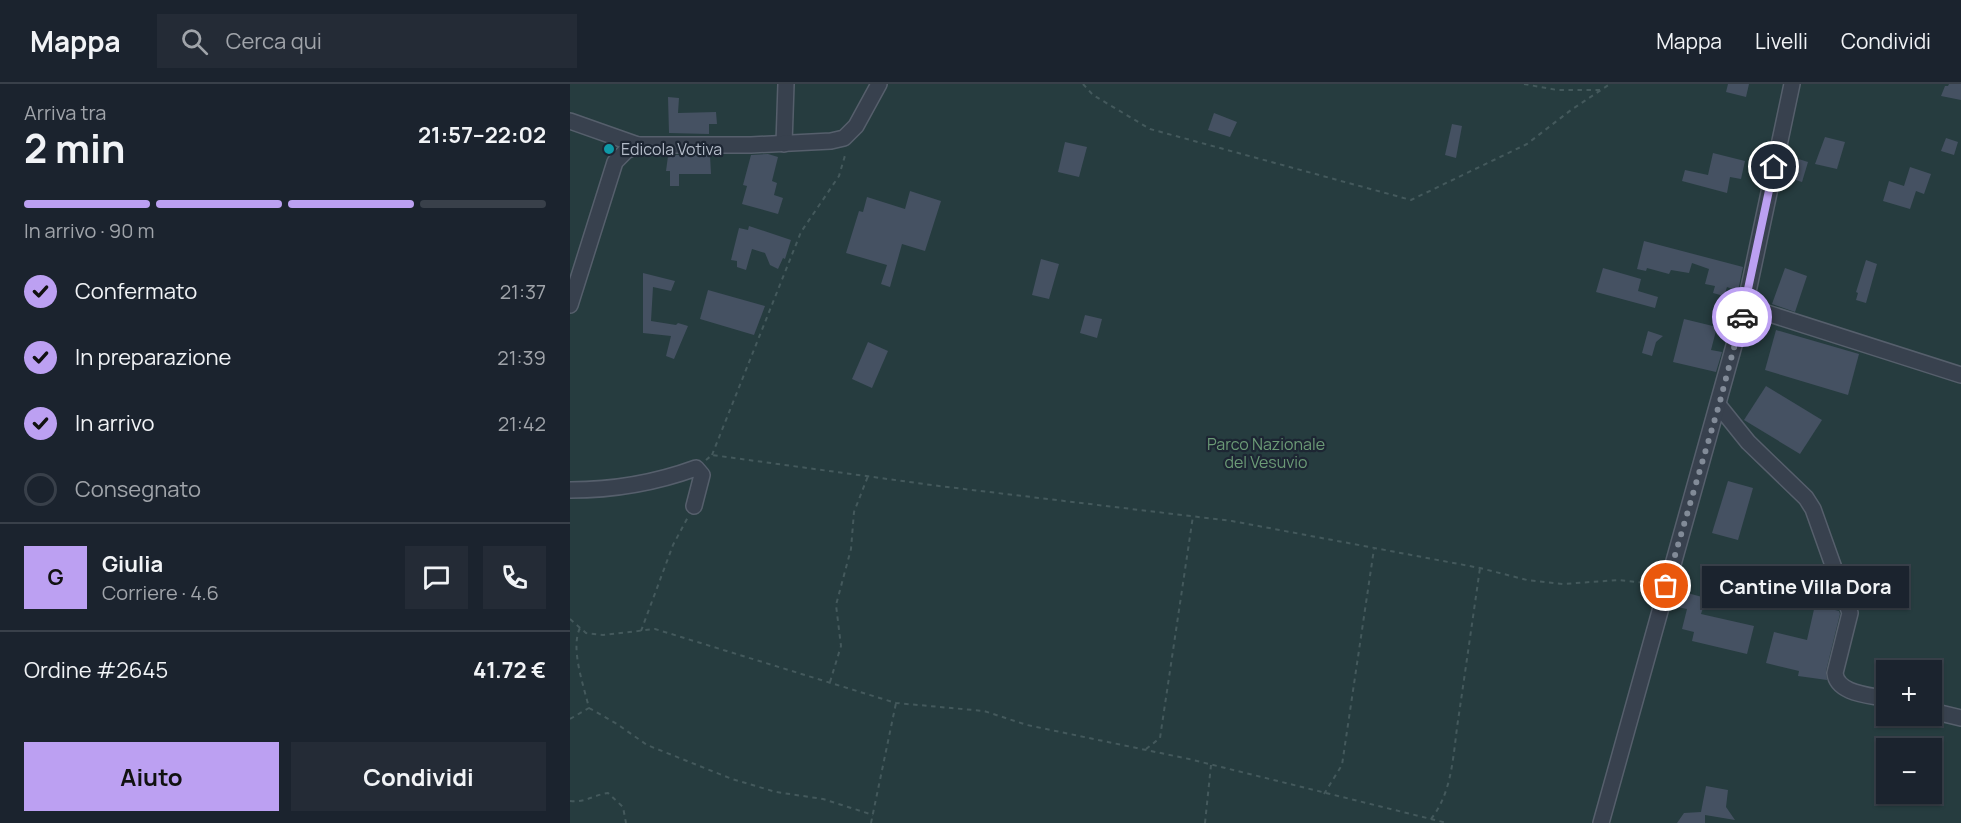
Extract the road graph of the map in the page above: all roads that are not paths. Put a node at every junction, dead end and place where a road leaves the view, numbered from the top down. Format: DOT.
graph roads {
  1 [pos="786,84"];
  2 [pos="879,84"];
  3 [pos="1792,84"];
  4 [pos="570,121"];
  5 [pos="784,144"];
  6 [pos="638,145"];
  7 [pos="570,305"];
  8 [pos="1745,306"];
  9 [pos="1961,375"];
  10 [pos="1719,405"];
  11 [pos="570,490"];
  12 [pos="694,506"];
  13 [pos="1876,696"];
  14 [pos="1942,713"];
  15 [pos="1961,718"];
  16 [pos="1601,823"];
  1 -- 5 [label="street"];
  2 -- 5 [label="street"];
  3 -- 8 [label="street"];
  4 -- 6 [label="street"];
  5 -- 6 [label="street"];
  6 -- 7 [label="street"];
  8 -- 9 [label="street"];
  8 -- 10 [label="street"];
  10 -- 13 [label="street"];
  10 -- 16 [label="street"];
  11 -- 12 [label="street"];
  14 -- 15 [label="street"];
}
